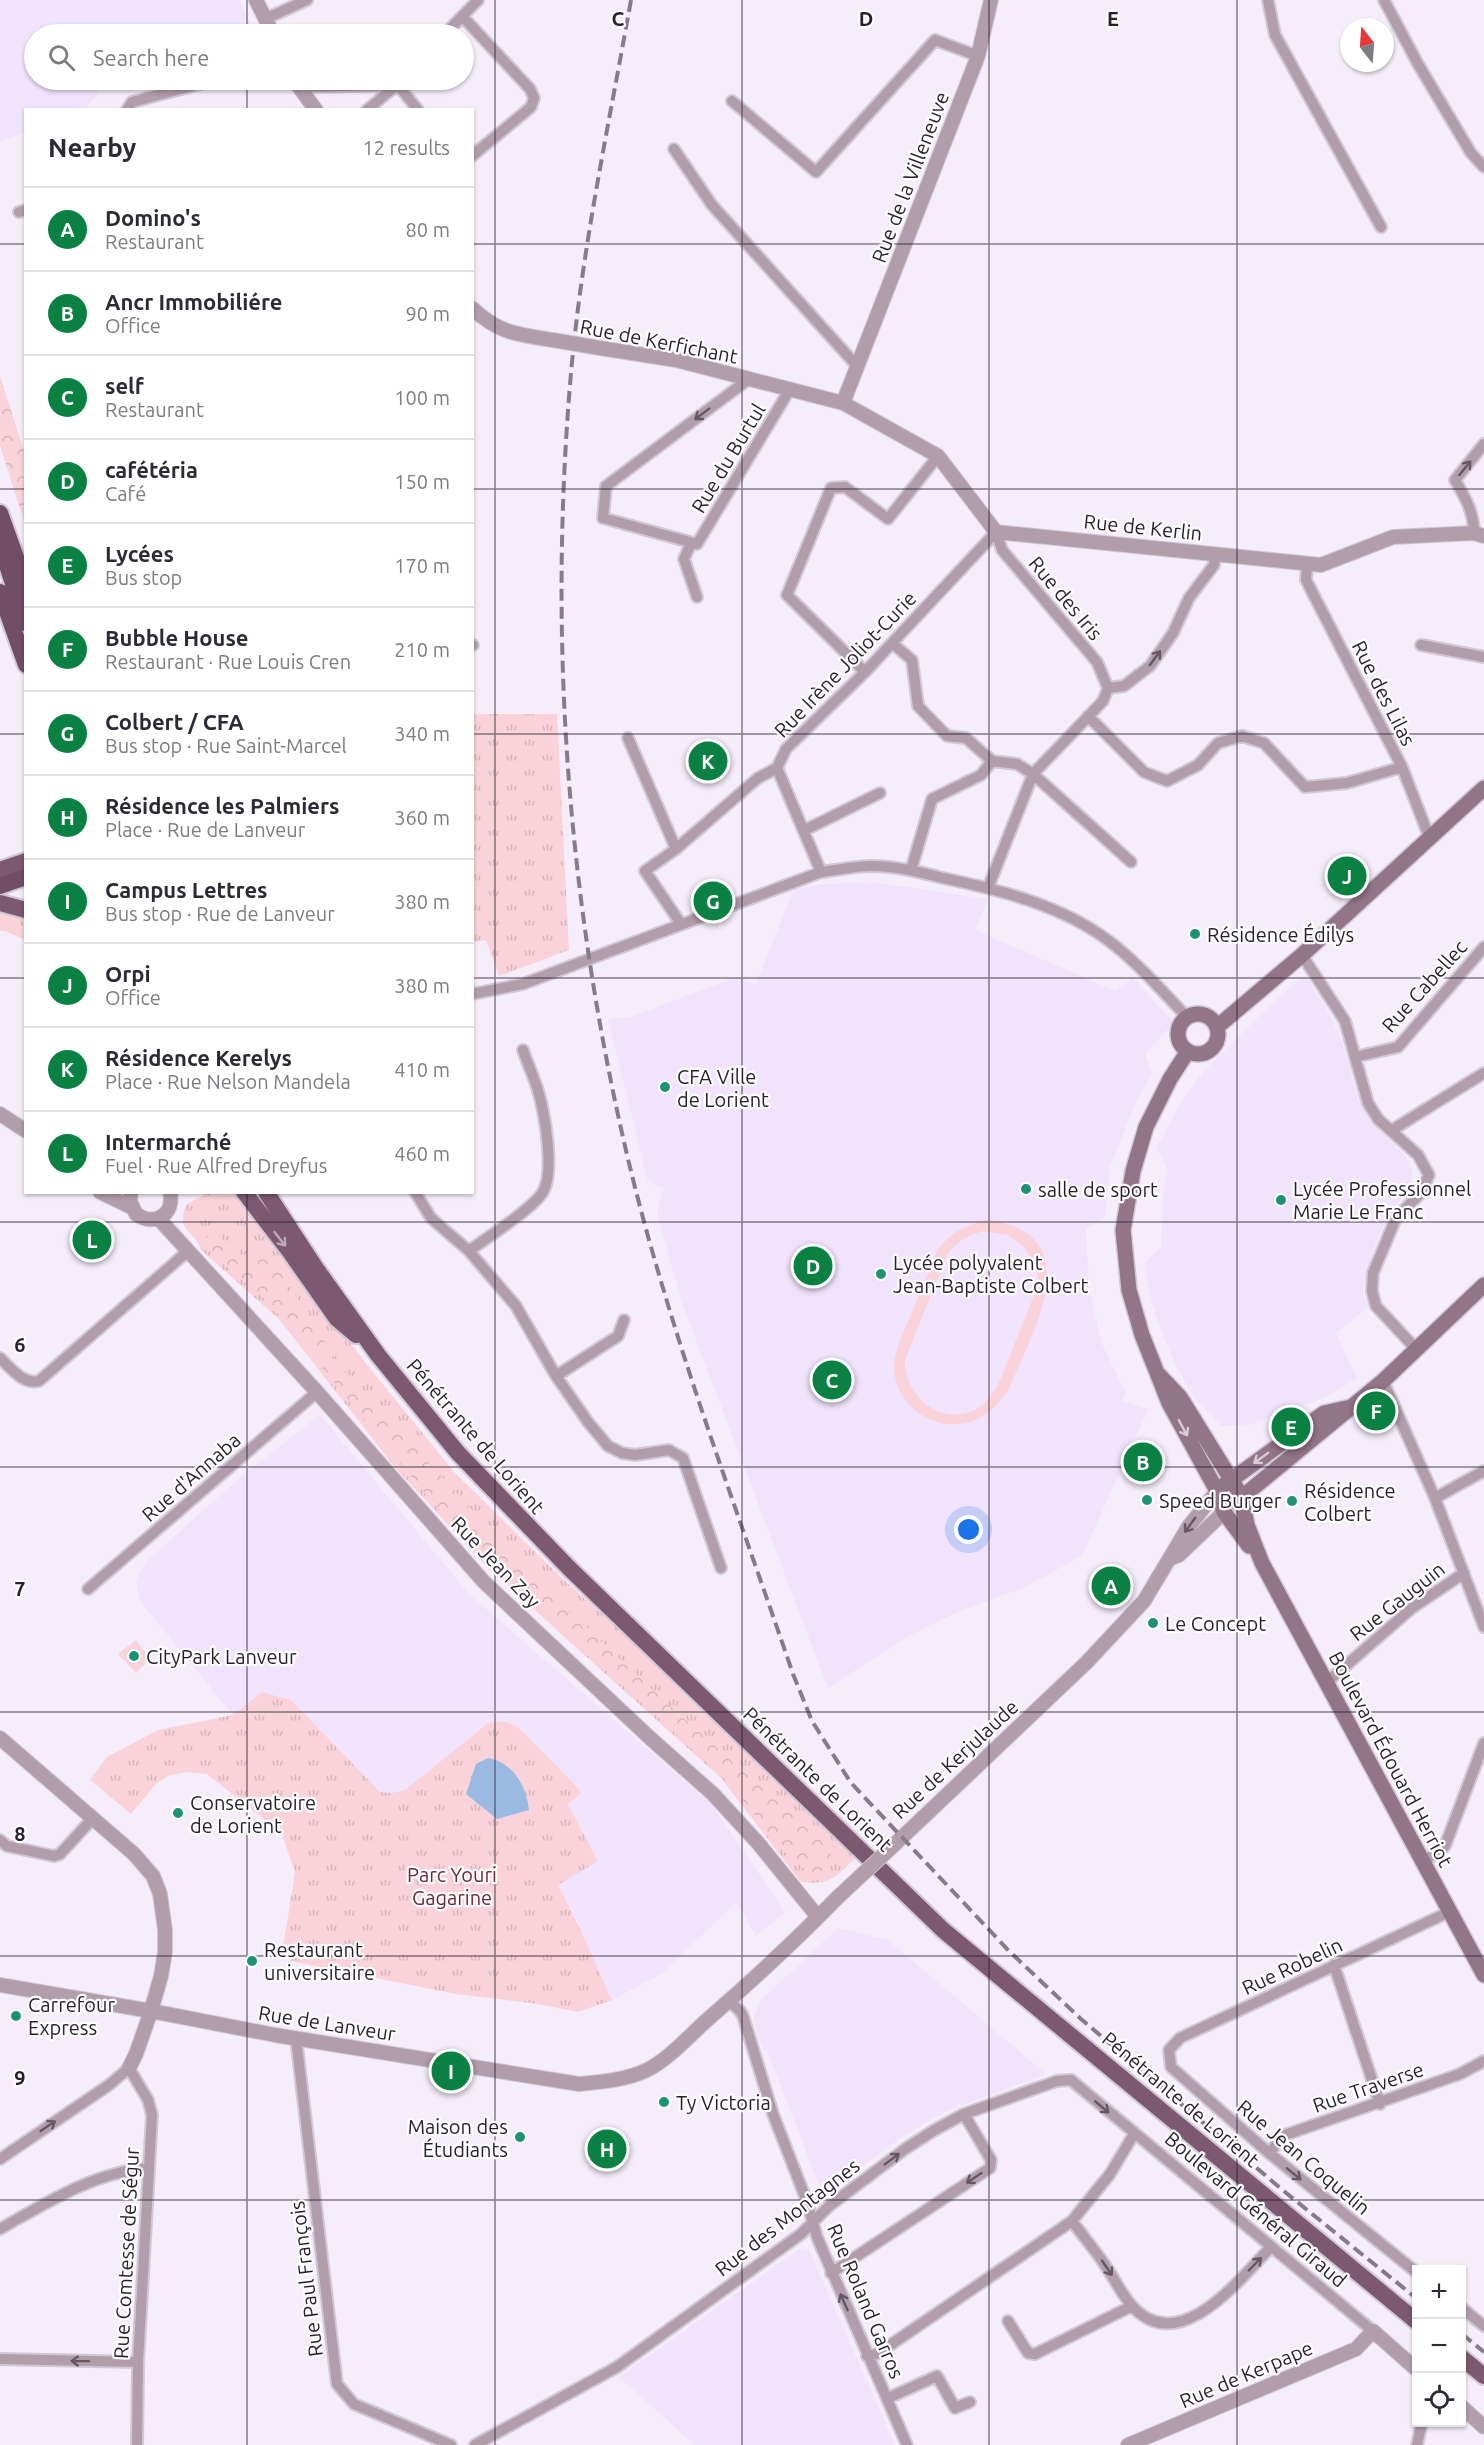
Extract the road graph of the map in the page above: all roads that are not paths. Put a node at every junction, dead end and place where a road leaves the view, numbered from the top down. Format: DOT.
graph roads {
  1 [pos="256,0"];
  2 [pos="307,0"];
  3 [pos="478,0"];
  4 [pos="992,0"];
  5 [pos="1268,0"];
  6 [pos="1384,0"];
  7 [pos="462,16"];
  8 [pos="265,19"];
  9 [pos="268,24"];
  10 [pos="454,24"];
  11 [pos="470,24"];
  12 [pos="474,29"];
  13 [pos="978,56"];
  14 [pos="183,90"];
  15 [pos="302,90"];
  16 [pos="391,90"];
  17 [pos="405,90"];
  18 [pos="732,101"];
  19 [pos="130,106"];
  20 [pos="315,108"];
  21 [pos="369,108"];
  22 [pos="417,108"];
  23 [pos="674,149"];
  24 [pos="474,154"];
  25 [pos="1484,167"];
  26 [pos="1381,227"];
  27 [pos="474,310"];
  28 [pos="857,366"];
  29 [pos="749,379"];
  30 [pos="790,389"];
  31 [pos="843,403"];
  32 [pos="1484,444"];
  33 [pos="938,456"];
  34 [pos="0,513"];
  35 [pos="996,532"];
  36 [pos="1479,534"];
  37 [pos="0,544"];
  38 [pos="694,544"];
  39 [pos="1215,554"];
  40 [pos="1307,564"];
  41 [pos="24,579"];
  42 [pos="0,592"];
  43 [pos="697,597"];
  44 [pos="24,617"];
  45 [pos="892,643"];
  46 [pos="1421,645"];
  47 [pos="1484,657"];
  48 [pos="24,659"];
  49 [pos="865,672"];
  50 [pos="1108,688"];
  51 [pos="1088,716"];
  52 [pos="628,738"];
  53 [pos="992,761"];
  54 [pos="1402,767"];
  55 [pos="777,768"];
  56 [pos="1033,774"];
  57 [pos="1484,788"];
  58 [pos="880,793"];
  59 [pos="805,830"];
  60 [pos="1430,839"];
  61 [pos="676,849"];
  62 [pos="24,862"];
  63 [pos="1131,862"];
  64 [pos="0,870"];
  65 [pos="910,870"];
  66 [pos="821,872"];
  67 [pos="24,878"];
  68 [pos="0,886"];
  69 [pos="988,888"];
  70 [pos="0,903"];
  71 [pos="24,909"];
  72 [pos="681,924"];
  73 [pos="1484,947"];
  74 [pos="1302,955"];
  75 [pos="474,994"];
  76 [pos="1187,1017"];
  77 [pos="1217,1027"];
  78 [pos="523,1050"];
  79 [pos="1188,1051"];
  80 [pos="1355,1057"];
  81 [pos="1484,1072"];
  82 [pos="0,1114"];
  83 [pos="24,1130"];
  84 [pos="1392,1130"];
  85 [pos="104,1194"];
  86 [pos="131,1194"];
  87 [pos="173,1194"];
  88 [pos="246,1194"];
  89 [pos="267,1194"];
  90 [pos="278,1194"];
  91 [pos="417,1194"];
  92 [pos="131,1208"];
  93 [pos="159,1219"];
  94 [pos="188,1251"];
  95 [pos="469,1251"];
  96 [pos="315,1267"];
  97 [pos="1484,1285"];
  98 [pos="624,1320"];
  99 [pos="1416,1349"];
  100 [pos="378,1355"];
  101 [pos="0,1358"];
  102 [pos="1160,1375"];
  103 [pos="556,1376"];
  104 [pos="1383,1381"];
  105 [pos="317,1392"];
  106 [pos="1354,1406"];
  107 [pos="1484,1471"];
  108 [pos="1231,1479"];
  109 [pos="1216,1491"];
  110 [pos="1242,1497"];
  111 [pos="1435,1498"];
  112 [pos="1224,1512"];
  113 [pos="1167,1560"];
  114 [pos="1262,1563"];
  115 [pos="721,1568"];
  116 [pos="1464,1573"];
  117 [pos="88,1589"];
  118 [pos="1484,1627"];
  119 [pos="1326,1683"];
  120 [pos="0,1738"];
  121 [pos="1484,1743"];
  122 [pos="93,1818"];
  123 [pos="0,1840"];
  124 [pos="1422,1861"];
  125 [pos="1449,1912"];
  126 [pos="818,1917"];
  127 [pos="1334,1965"];
  128 [pos="1484,1976"];
  129 [pos="0,1985"];
  130 [pos="730,2002"];
  131 [pos="152,2011"];
  132 [pos="296,2038"];
  133 [pos="1484,2061"];
  134 [pos="1171,2067"];
  135 [pos="129,2068"];
  136 [pos="648,2069"];
  137 [pos="1071,2080"];
  138 [pos="1380,2104"];
  139 [pos="964,2114"];
  140 [pos="1134,2134"];
  141 [pos="1269,2153"];
  142 [pos="0,2159"];
  143 [pos="149,2168"];
  144 [pos="813,2221"];
  145 [pos="1072,2221"];
  146 [pos="0,2229"];
  147 [pos="1270,2248"];
  148 [pos="1412,2269"];
  149 [pos="831,2273"];
  150 [pos="1132,2306"];
  151 [pos="1466,2312"];
  152 [pos="1414,2319"];
  153 [pos="1008,2321"];
  154 [pos="1484,2326"];
  155 [pos="1373,2331"];
  156 [pos="867,2356"];
  157 [pos="0,2360"];
  158 [pos="138,2362"];
  159 [pos="1466,2362"];
  160 [pos="1412,2365"];
  161 [pos="1484,2376"];
  162 [pos="888,2398"];
  163 [pos="969,2402"];
  164 [pos="1466,2411"];
  165 [pos="1421,2427"];
  166 [pos="1484,2427"];
  167 [pos="137,2445"];
  168 [pos="452,2445"];
  169 [pos="475,2445"];
  170 [pos="907,2445"];
  171 [pos="1128,2445"];
  172 [pos="1417,2445"];
  1 -- 8 [label="street"];
  2 -- 8 [label="street"];
  3 -- 7 [label="street"];
  4 -- 13 [label="street, Rue de la Villeneuve"];
  5 -- 26 [label="street"];
  6 -- 25 [label="street"];
  7 -- 10 [label="street"];
  7 -- 11 [label="street"];
  8 -- 9 [label="street"];
  12 -- 24 [label="street"];
  13 -- 18 [label="street"];
  13 -- 28 [label="street, Rue de la Villeneuve"];
  14 -- 19 [label="street"];
  15 -- 20 [label="street"];
  16 -- 21 [label="street"];
  17 -- 22 [label="street"];
  23 -- 28 [label="street"];
  27 -- 29 [label="street, Rue de Kerfichant, bridge"];
  28 -- 31 [label="street, Rue de la Villeneuve"];
  29 -- 30 [label="street, Rue de Kerfichant"];
  29 -- 38 [label="street, one-way"];
  30 -- 31 [label="street, Rue de Kerfichant"];
  30 -- 38 [label="street, Rue du Burtul"];
  31 -- 33 [label="street"];
  36 -- 32 [label="street, one-way"];
  33 -- 35 [label="street"];
  33 -- 49 [label="street"];
  34 -- 41 [label="highway"];
  35 -- 39 [label="street, Rue de Kerlin"];
  35 -- 45 [label="street, Rue Irène Joliot-Curie"];
  35 -- 50 [label="street, Rue des Iris"];
  36 -- 40 [label="street, Rue de Kerlin"];
  37 -- 44 [label="highway"];
  38 -- 43 [label="street"];
  39 -- 40 [label="street, Rue de Kerlin"];
  50 -- 39 [label="street, one-way"];
  40 -- 54 [label="street, Rue des Lilas"];
  42 -- 48 [label="highway"];
  45 -- 49 [label="street, Rue Irène Joliot-Curie"];
  45 -- 53 [label="street"];
  46 -- 47 [label="street"];
  49 -- 55 [label="street, Rue Irène Joliot-Curie"];
  50 -- 51 [label="street"];
  51 -- 54 [label="street"];
  51 -- 56 [label="street"];
  52 -- 61 [label="street"];
  53 -- 56 [label="street"];
  53 -- 65 [label="street"];
  54 -- 60 [label="street, Rue des Lilas"];
  55 -- 59 [label="street, Rue Irène Joliot-Curie"];
  55 -- 61 [label="street"];
  56 -- 63 [label="street"];
  56 -- 69 [label="street"];
  57 -- 60 [label="main road"];
  58 -- 59 [label="street"];
  59 -- 66 [label="street, Rue Irène Joliot-Curie"];
  60 -- 74 [label="main road"];
  61 -- 72 [label="street"];
  62 -- 64 [label="main road"];
  65 -- 66 [label="street"];
  65 -- 69 [label="street"];
  66 -- 72 [label="street"];
  67 -- 68 [label="highway"];
  69 -- 76 [label="street"];
  70 -- 71 [label="main road"];
  72 -- 75 [label="street"];
  73 -- 80 [label="street, Rue Cabellec"];
  74 -- 77 [label="main road"];
  74 -- 80 [label="street"];
  76 -- 77 [label="main road"];
  76 -- 79 [label="main road"];
  77 -- 79 [label="main road"];
  78 -- 95 [label="street"];
  79 -- 102 [label="main road"];
  80 -- 84 [label="street"];
  81 -- 84 [label="street"];
  82 -- 83 [label="street"];
  84 -- 99 [label="street"];
  85 -- 92 [label="street"];
  86 -- 92 [label="street"];
  87 -- 93 [label="street"];
  88 -- 100 [label="main road, one-way"];
  89 -- 96 [label="main road, Pénétrante de Lorient"];
  90 -- 96 [label="main road"];
  91 -- 95 [label="street"];
  92 -- 93 [label="street"];
  93 -- 94 [label="street, Rue Jean Zay"];
  94 -- 101 [label="street"];
  94 -- 105 [label="street, Rue Jean Zay"];
  95 -- 103 [label="street"];
  96 -- 100 [label="main road, Pénétrante de Lorient"];
  97 -- 99 [label="main road, Rue de Kerjulaude"];
  98 -- 103 [label="street"];
  99 -- 104 [label="main road, Rue de Kerjulaude"];
  100 -- 152 [label="main road, Pénétrante de Lorient"];
  102 -- 108 [label="main road, Boulevard Édouard Herriot"];
  102 -- 109 [label="main road, Boulevard Édouard Herriot, one-way"];
  103 -- 115 [label="street"];
  104 -- 106 [label="main road, Rue de Kerjulaude"];
  104 -- 111 [label="street"];
  105 -- 117 [label="street, Rue d'Annaba"];
  105 -- 126 [label="street, Rue Jean Zay"];
  106 -- 108 [label="main road, Rue de Kerjulaude, one-way"];
  106 -- 110 [label="main road, Rue de Kerjulaude"];
  107 -- 111 [label="street"];
  108 -- 109 [label="main road, Rue de Kerjulaude"];
  108 -- 110 [label="main road, Boulevard Édouard Herriot"];
  109 -- 110 [label="main road"];
  109 -- 112 [label="main road, Boulevard Édouard Herriot"];
  109 -- 113 [label="street, Rue de Kerjulaude, one-way"];
  110 -- 112 [label="main road, Rue de Kerjulaude"];
  110 -- 114 [label="main road, Boulevard Édouard Herriot"];
  111 -- 116 [label="street"];
  112 -- 113 [label="street, Rue de Kerjulaude"];
  112 -- 114 [label="main road, Boulevard Édouard Herriot"];
  113 -- 126 [label="street, Rue de Kerjulaude, bridge"];
  114 -- 119 [label="main road, Boulevard Édouard Herriot"];
  116 -- 118 [label="street"];
  116 -- 119 [label="street, Rue Gauguin"];
  119 -- 124 [label="main road, Boulevard Édouard Herriot"];
  120 -- 122 [label="street"];
  121 -- 124 [label="street"];
  122 -- 123 [label="street"];
  122 -- 131 [label="street"];
  124 -- 125 [label="main road, Boulevard Édouard Herriot"];
  125 -- 127 [label="street, Rue Robelin"];
  125 -- 128 [label="main road, Boulevard Édouard Herriot"];
  126 -- 130 [label="street, Rue de Kerjulaude"];
  127 -- 134 [label="street, Rue Robelin"];
  127 -- 138 [label="street"];
  129 -- 131 [label="street, Rue de Lanveur"];
  130 -- 136 [label="street, Rue de Kerjulaude"];
  130 -- 144 [label="street, Rue Roland Garros"];
  131 -- 132 [label="street, Rue de Lanveur"];
  131 -- 135 [label="street"];
  132 -- 136 [label="street, Rue de Lanveur"];
  132 -- 168 [label="street, Rue Paul François"];
  133 -- 138 [label="street, Rue Traverse"];
  134 -- 141 [label="street, Rue Jean Coquelin"];
  142 -- 135 [label="street, one-way"];
  135 -- 143 [label="street, Rue Comtesse de Ségur"];
  137 -- 139 [label="street, Rue des Montagnes"];
  137 -- 140 [label="street, Boulevard Général Giraud, one-way"];
  138 -- 141 [label="street, Rue Traverse"];
  144 -- 139 [label="street, Rue des Montagnes, one-way"];
  139 -- 149 [label="street, one-way"];
  140 -- 145 [label="street"];
  140 -- 147 [label="street, Boulevard Général Giraud"];
  141 -- 148 [label="street, Rue Jean Coquelin, one-way"];
  143 -- 146 [label="street"];
  143 -- 158 [label="street, Rue Comtesse de Ségur"];
  144 -- 149 [label="street, Rue Roland Garros"];
  144 -- 169 [label="street, Rue des Montagnes"];
  145 -- 150 [label="street, one-way"];
  145 -- 156 [label="street"];
  150 -- 147 [label="street, one-way"];
  147 -- 155 [label="street, Boulevard Général Giraud"];
  156 -- 149 [label="street, Rue Roland Garros, one-way"];
  150 -- 153 [label="street"];
  151 -- 154 [label="street"];
  155 -- 160 [label="street, Boulevard Général Giraud"];
  155 -- 171 [label="street, Rue de Kerpape"];
  156 -- 162 [label="street, Rue Roland Garros"];
  158 -- 157 [label="street, one-way"];
  158 -- 167 [label="street, Rue Comtesse de Ségur"];
  159 -- 161 [label="main road"];
  162 -- 163 [label="street"];
  162 -- 170 [label="street, Rue Roland Garros"];
  164 -- 166 [label="street"];
  165 -- 172 [label="street"];
}
